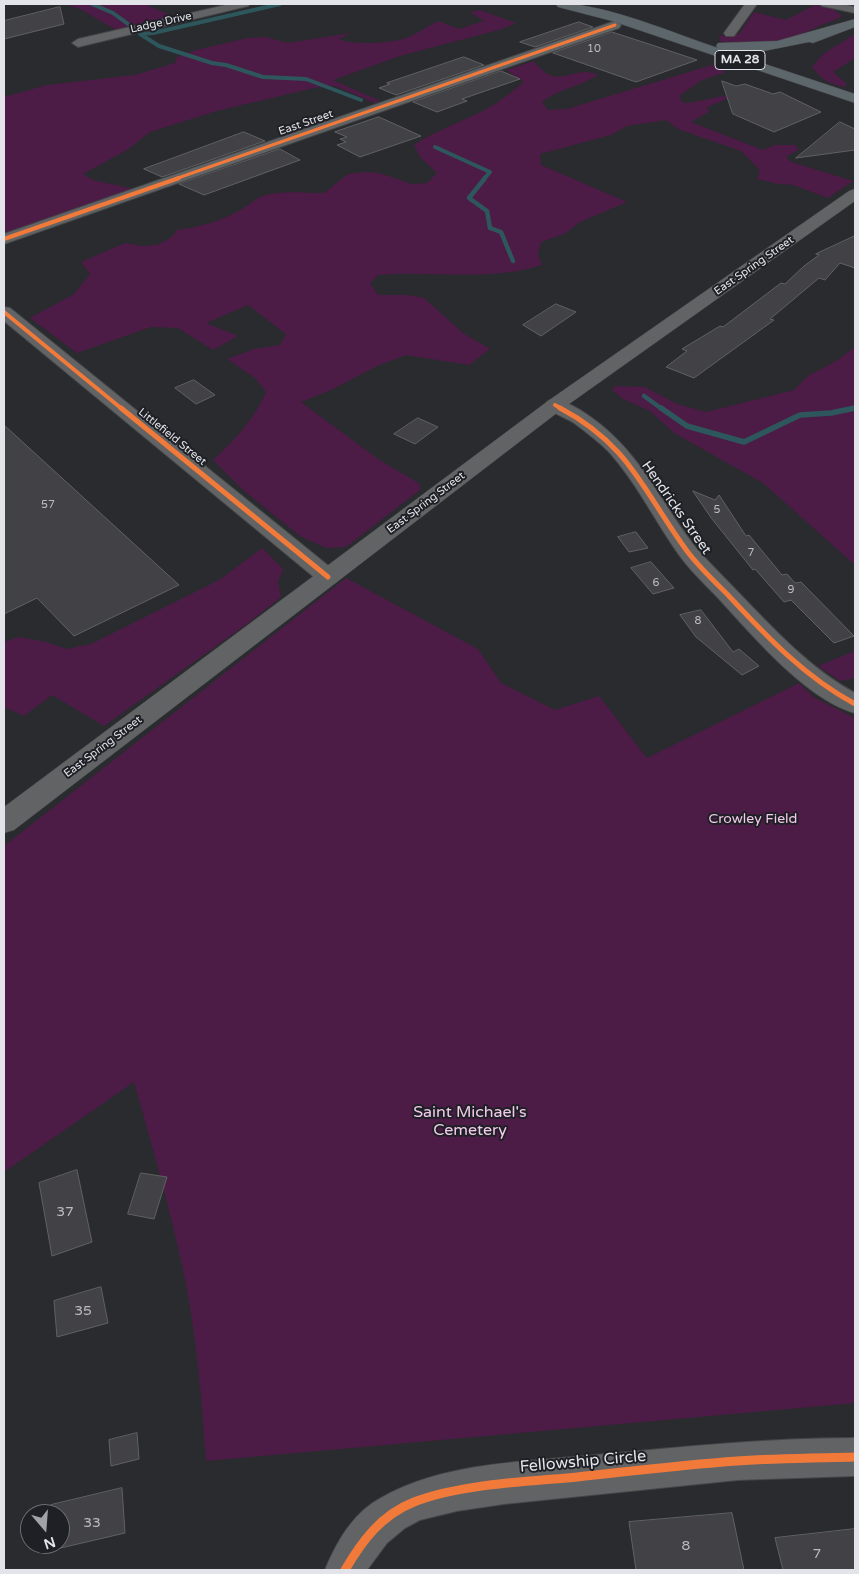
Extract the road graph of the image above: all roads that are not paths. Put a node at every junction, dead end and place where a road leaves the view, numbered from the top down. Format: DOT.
graph roads {
  1 [pos="244,4"];
  2 [pos="752,4"];
  3 [pos="826,4"];
  4 [pos="566,5"];
  5 [pos="855,10"];
  6 [pos="854,24"];
  7 [pos="615,26"];
  8 [pos="829,31"];
  9 [pos="730,33"];
  10 [pos="684,41"];
  11 [pos="78,43"];
  12 [pos="813,51"];
  13 [pos="760,72"];
  14 [pos="818,87"];
  15 [pos="855,99"];
  16 [pos="855,109"];
  17 [pos="855,194"];
  18 [pos="4,239"];
  19 [pos="4,312"];
  20 [pos="555,405"];
  21 [pos="328,577"];
  22 [pos="855,704"];
  23 [pos="4,822"];
  24 [pos="855,1457"];
  25 [pos="345,1570"];
  1 -- 11 [label="street, Ladge Drive"];
  2 -- 9 [label="street"];
  3 -- 5 [label="street"];
  4 -- 7 [label="main road, MA 28"];
  4 -- 10 [label="main road, MA 28"];
  6 -- 8 [label="main road"];
  6 -- 12 [label="main road"];
  7 -- 13 [label="main road, MA 28"];
  7 -- 18 [label="street, East Street"];
  8 -- 10 [label="main road"];
  8 -- 13 [label="main road"];
  10 -- 13 [label="main road, MA 28"];
  13 -- 14 [label="main road, MA 28"];
  13 -- 14 [label="main road"];
  13 -- 16 [label="main road, MA 28"];
  14 -- 15 [label="main road, MA 28"];
  17 -- 20 [label="main road, East Spring Street"];
  19 -- 21 [label="street, Littlefield Street"];
  20 -- 21 [label="main road, East Spring Street"];
  20 -- 22 [label="street, Hendricks Street"];
  21 -- 23 [label="main road, East Spring Street"];
  24 -- 25 [label="street, Fellowship Circle"];
}
